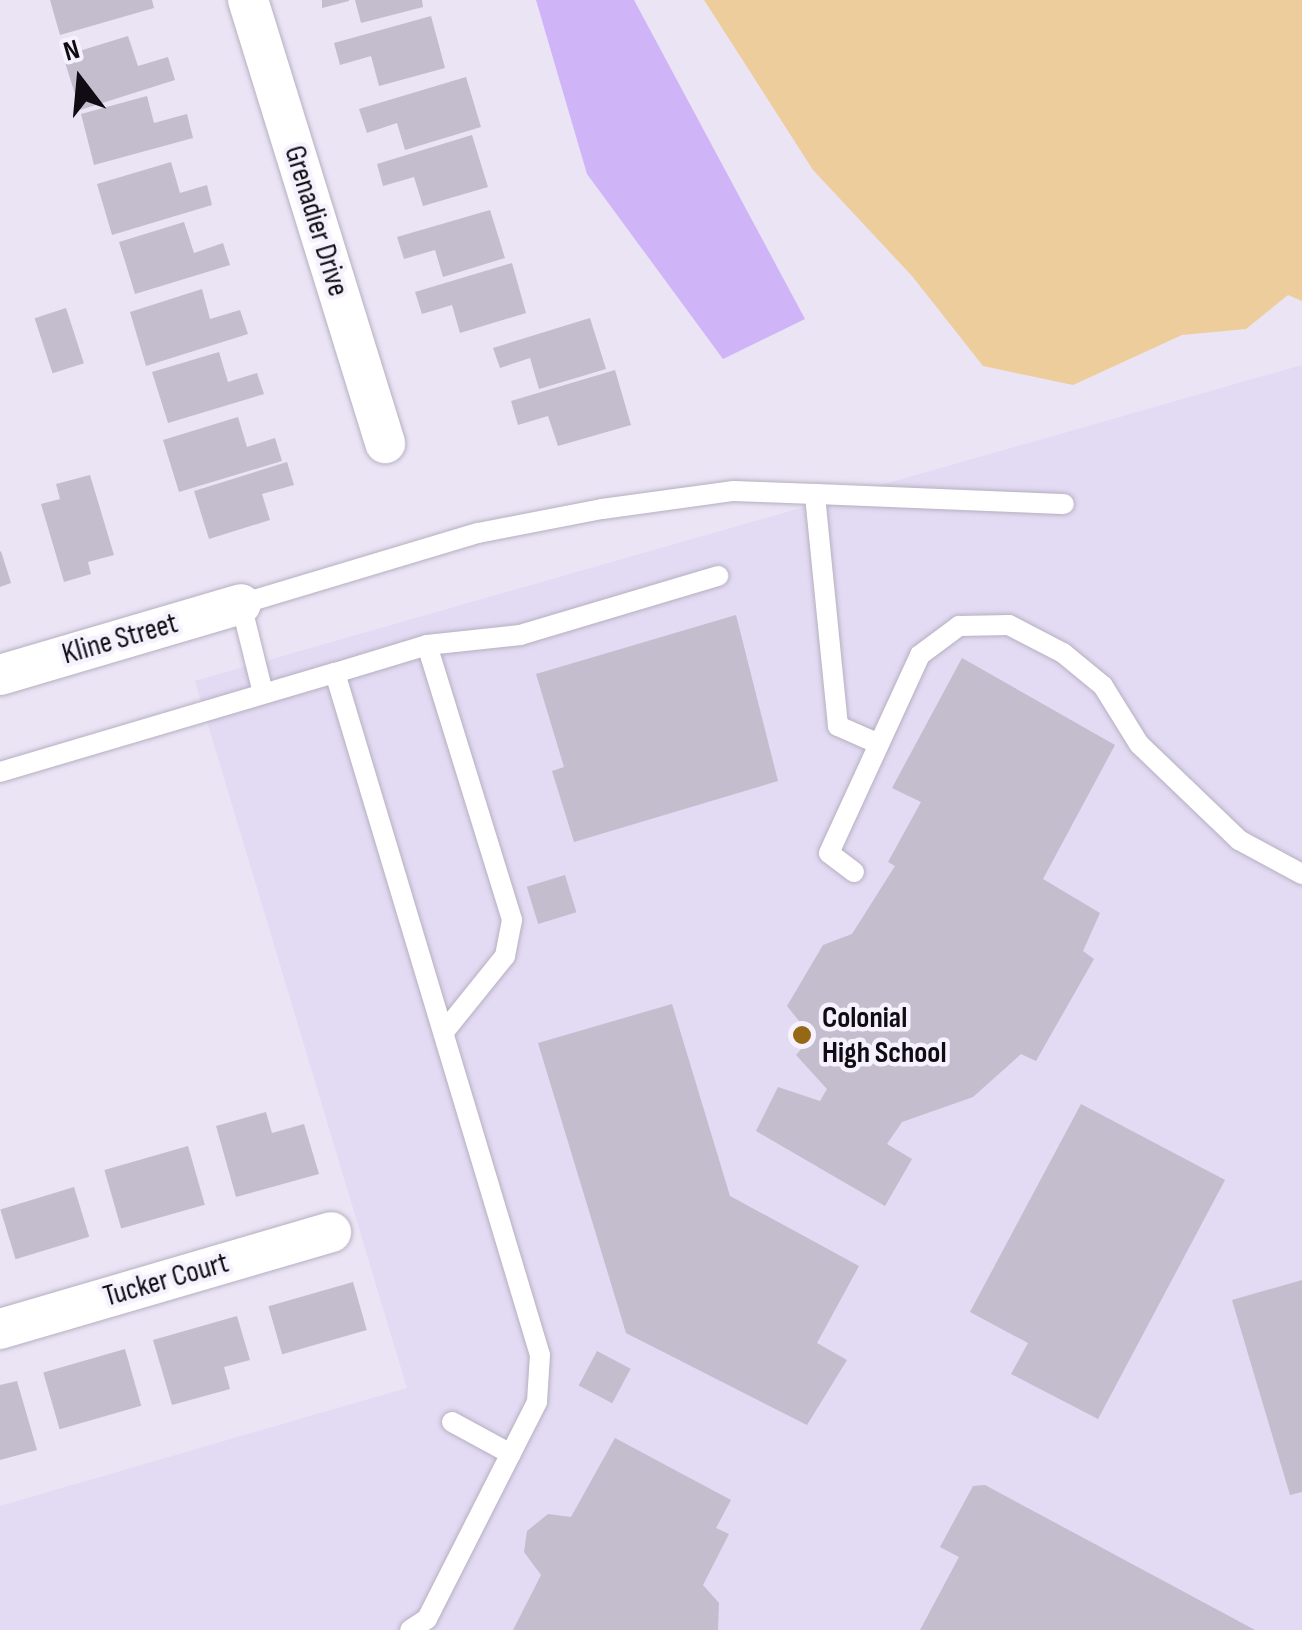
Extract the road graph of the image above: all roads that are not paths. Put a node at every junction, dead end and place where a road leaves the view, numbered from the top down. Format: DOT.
graph roads {
  1 [pos="248,0"];
  2 [pos="385,442"];
  3 [pos="815,494"];
  4 [pos="1064,504"];
  5 [pos="718,576"];
  6 [pos="240,604"];
  7 [pos="427,645"];
  8 [pos="335,673"];
  9 [pos="0,675"];
  10 [pos="263,694"];
  11 [pos="879,744"];
  12 [pos="0,772"];
  13 [pos="854,872"];
  14 [pos="1302,874"];
  15 [pos="444,1032"];
  16 [pos="331,1232"];
  17 [pos="0,1329"];
  18 [pos="452,1422"];
  19 [pos="511,1454"];
  20 [pos="410,1630"];
  1 -- 2 [label="street, Grenadier Drive"];
  3 -- 4 [label="lane"];
  3 -- 6 [label="lane"];
  3 -- 11 [label="lane"];
  5 -- 7 [label="lane"];
  6 -- 9 [label="street, Kline Street"];
  6 -- 10 [label="lane"];
  7 -- 8 [label="lane"];
  7 -- 15 [label="lane"];
  8 -- 10 [label="lane"];
  8 -- 15 [label="lane"];
  10 -- 12 [label="lane"];
  11 -- 13 [label="lane"];
  11 -- 14 [label="lane"];
  15 -- 19 [label="lane"];
  16 -- 17 [label="street, Tucker Court"];
  18 -- 19 [label="lane"];
  19 -- 20 [label="lane"];
}
